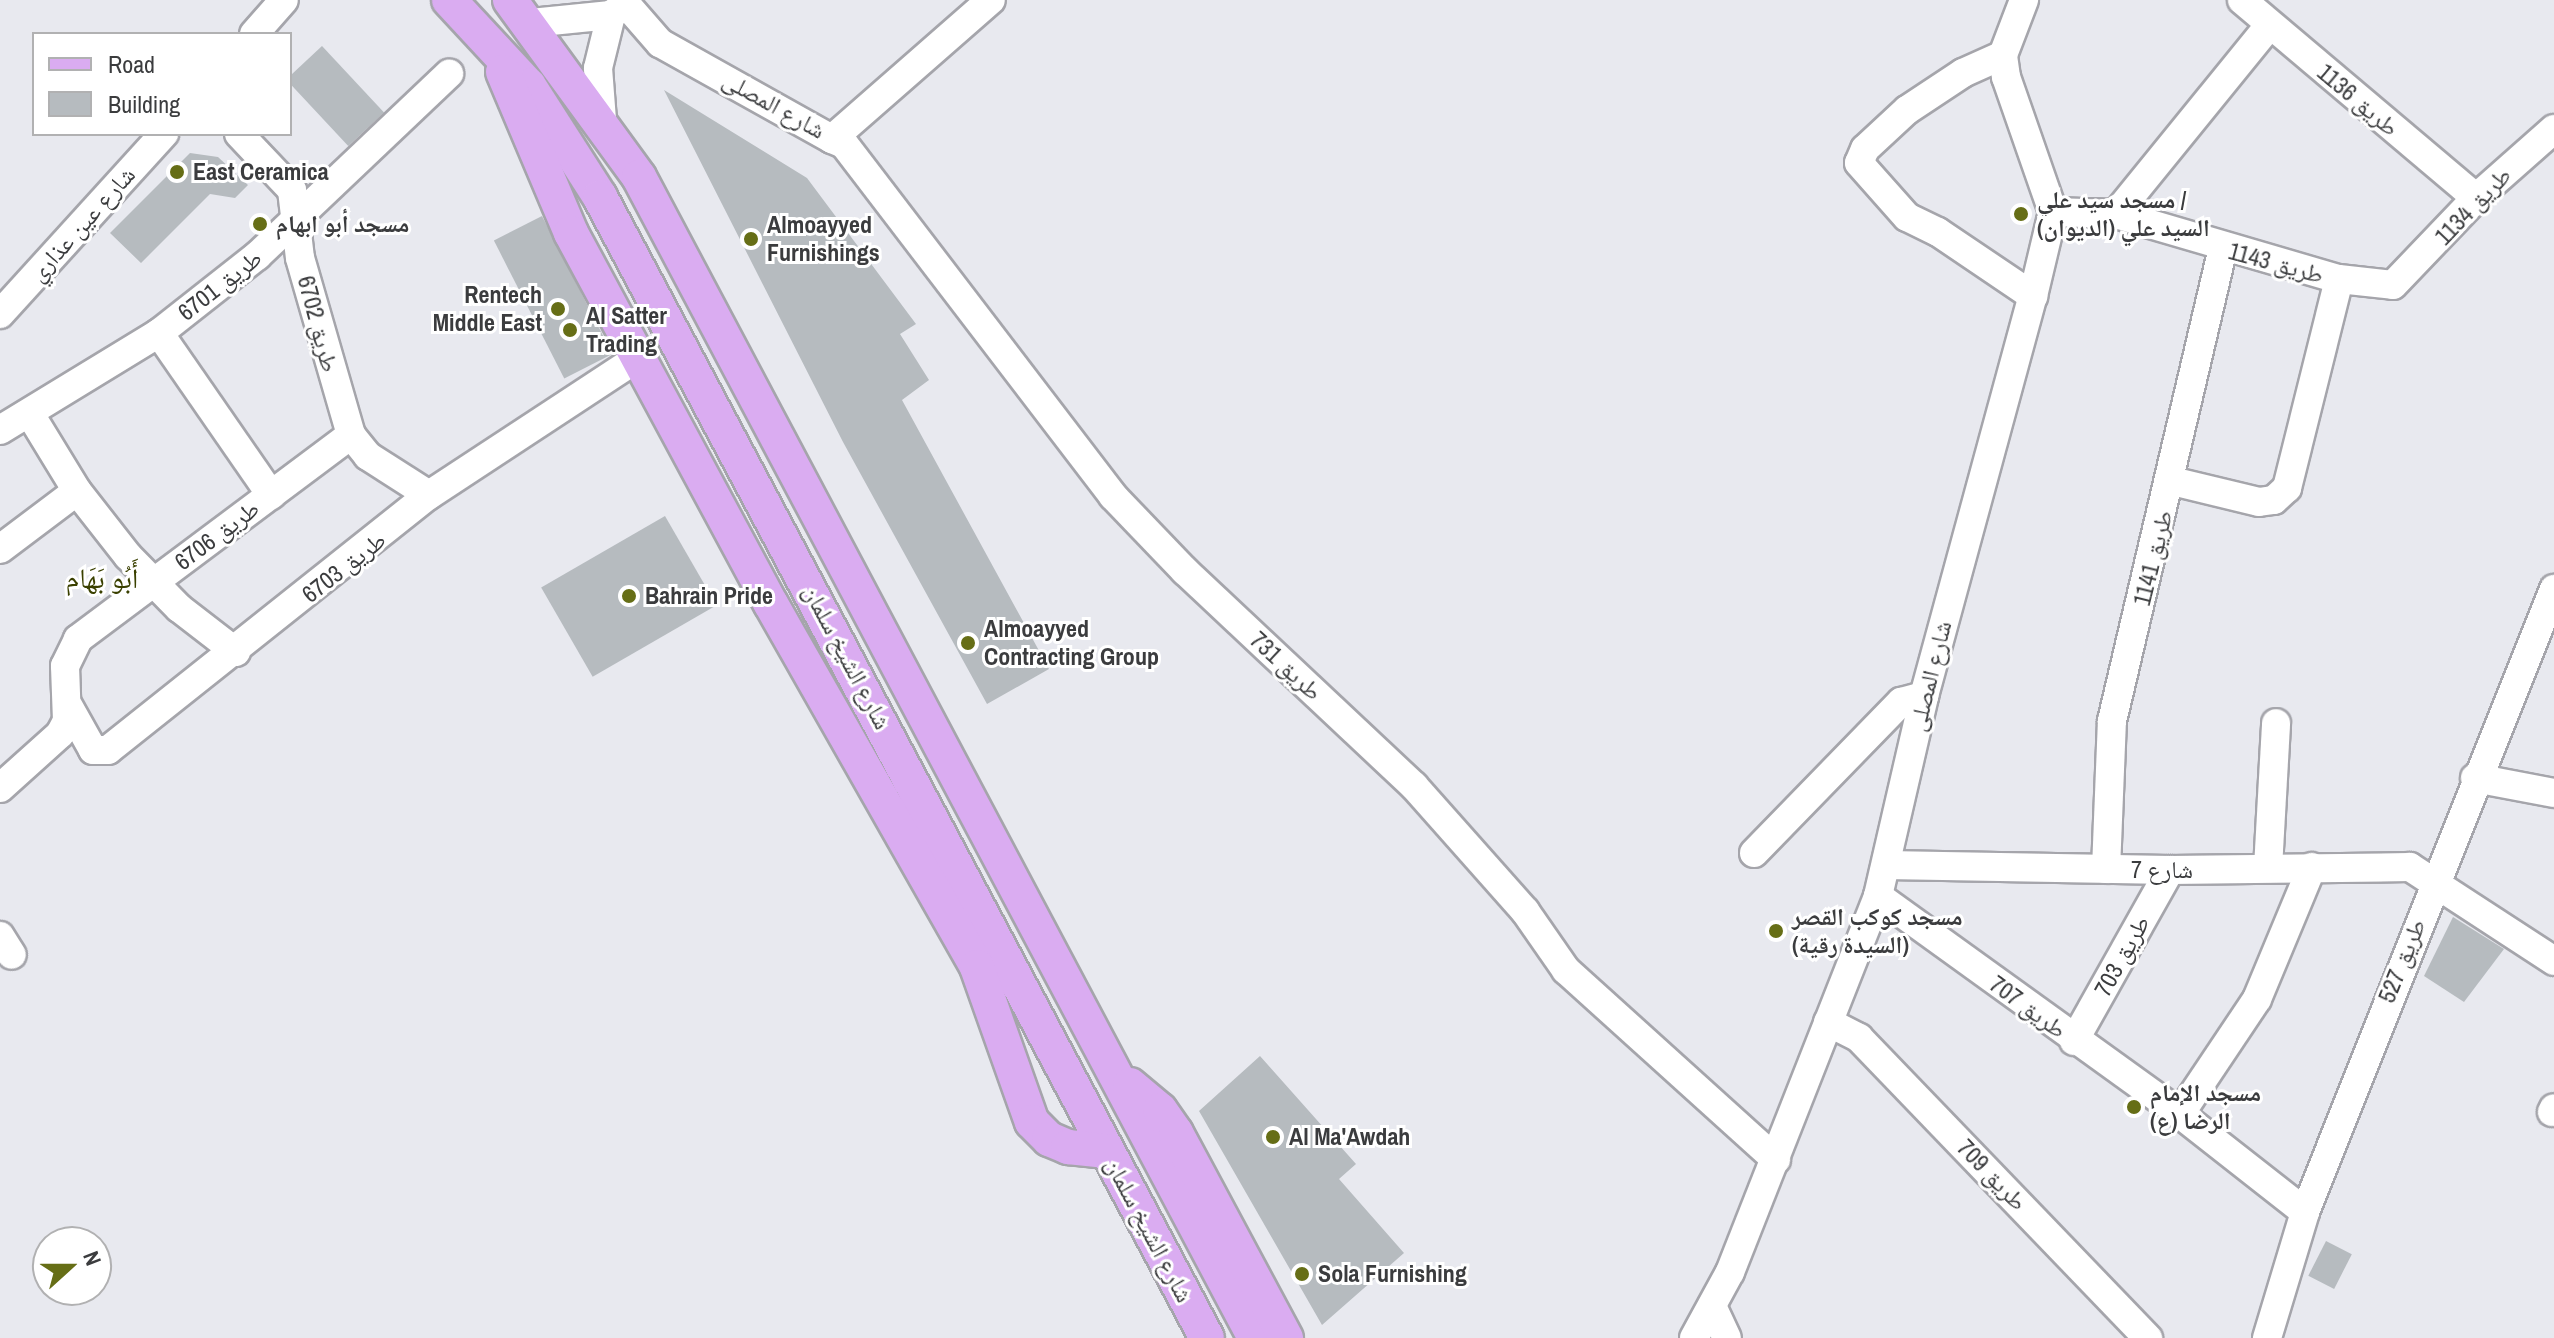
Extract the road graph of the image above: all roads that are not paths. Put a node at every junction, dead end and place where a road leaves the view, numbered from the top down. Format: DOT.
graph roads {
  1 [pos="285,0"];
  2 [pos="449,0"];
  3 [pos="991,0"];
  4 [pos="2024,0"];
  5 [pos="2242,0"];
  6 [pos="622,6"];
  7 [pos="520,8"];
  8 [pos="2269,26"];
  9 [pos="256,32"];
  10 [pos="493,45"];
  11 [pos="2003,55"];
  12 [pos="449,74"];
  13 [pos="602,120"];
  14 [pos="2554,129"];
  15 [pos="162,136"];
  16 [pos="241,136"];
  17 [pos="832,139"];
  18 [pos="2476,198"];
  19 [pos="2053,212"];
  20 [pos="2116,214"];
  21 [pos="297,222"];
  22 [pos="2223,249"];
  23 [pos="2339,279"];
  24 [pos="2393,285"];
  25 [pos="2033,296"];
  26 [pos="0,314"];
  27 [pos="159,333"];
  28 [pos="641,356"];
  29 [pos="30,414"];
  30 [pos="0,430"];
  31 [pos="351,435"];
  32 [pos="2172,481"];
  33 [pos="77,491"];
  34 [pos="271,495"];
  35 [pos="429,495"];
  36 [pos="0,549"];
  37 [pos="153,583"];
  38 [pos="2554,589"];
  39 [pos="236,652"];
  40 [pos="1924,696"];
  41 [pos="69,707"];
  42 [pos="2276,723"];
  43 [pos="2475,778"];
  44 [pos="0,788"];
  45 [pos="2554,793"];
  46 [pos="1754,853"];
  47 [pos="1886,865"];
  48 [pos="2312,867"];
  49 [pos="2268,868"];
  50 [pos="2106,869"];
  51 [pos="2170,870"];
  52 [pos="2434,880"];
  53 [pos="1878,896"];
  54 [pos="2554,961"];
  55 [pos="1828,1022"];
  56 [pos="2074,1041"];
  57 [pos="1117,1077"];
  58 [pos="2180,1114"];
  59 [pos="1107,1151"];
  60 [pos="1776,1160"];
  61 [pos="2305,1212"];
  62 [pos="1712,1306"];
  63 [pos="1207,1338"];
  64 [pos="1255,1338"];
  65 [pos="1286,1338"];
  66 [pos="1694,1338"];
  67 [pos="1727,1338"];
  68 [pos="2148,1338"];
  69 [pos="2267,1338"];
  1 -- 9 [label="street"];
  2 -- 10 [label="main road, شارع الشيخ سلمان"];
  3 -- 17 [label="street, شارع المصلى"];
  4 -- 11 [label="street"];
  5 -- 8 [label="street, طريق 1136"];
  6 -- 7 [label="street"];
  6 -- 13 [label="street"];
  6 -- 17 [label="street, شارع المصلى"];
  7 -- 13 [label="main road, شارع الشيخ سلمان"];
  8 -- 18 [label="street, طريق 1136"];
  8 -- 20 [label="street"];
  10 -- 28 [label="main road"];
  10 -- 59 [label="main road, شارع الشيخ سلمان"];
  11 -- 19 [label="street"];
  11 -- 25 [label="street"];
  12 -- 21 [label="street, طريق 6701"];
  13 -- 57 [label="main road, شارع الشيخ سلمان"];
  14 -- 18 [label="street, طريق 1134"];
  15 -- 26 [label="street, شارع عين عذاري"];
  16 -- 21 [label="street, طريق 6702"];
  17 -- 60 [label="street, طريق 731"];
  18 -- 24 [label="street, طريق 1134"];
  19 -- 20 [label="street, طريق 1143"];
  19 -- 25 [label="street, شارع المصلى"];
  20 -- 22 [label="street, طريق 1143"];
  21 -- 27 [label="street, طريق 6701"];
  21 -- 31 [label="street, طريق 6702"];
  22 -- 23 [label="street, طريق 1143"];
  22 -- 32 [label="street, طريق 1141"];
  23 -- 24 [label="street, طريق 1143"];
  23 -- 32 [label="street"];
  25 -- 40 [label="street, شارع المصلى"];
  27 -- 29 [label="street, طريق 6701"];
  27 -- 34 [label="street, طريق 6706"];
  28 -- 35 [label="street, طريق 6703"];
  28 -- 59 [label="main road"];
  29 -- 30 [label="street, طريق 6701"];
  29 -- 33 [label="street"];
  31 -- 34 [label="street, طريق 6706"];
  31 -- 35 [label="street, طريق 6702"];
  32 -- 50 [label="street, طريق 1141"];
  33 -- 36 [label="street"];
  33 -- 37 [label="street"];
  34 -- 37 [label="street, طريق 6706"];
  35 -- 39 [label="street, طريق 6703"];
  37 -- 39 [label="street"];
  37 -- 41 [label="street, طريق 6706"];
  38 -- 43 [label="street, طريق 527"];
  39 -- 41 [label="street, طريق 6703"];
  40 -- 46 [label="street"];
  40 -- 47 [label="street, شارع المصلى"];
  41 -- 44 [label="street"];
  42 -- 49 [label="street"];
  43 -- 45 [label="street"];
  43 -- 52 [label="street, طريق 527"];
  47 -- 50 [label="street, شارع 7"];
  47 -- 53 [label="street, شارع المصلى"];
  48 -- 49 [label="street, شارع 7"];
  48 -- 52 [label="street, شارع 7"];
  48 -- 58 [label="street"];
  49 -- 51 [label="street, شارع 7"];
  50 -- 51 [label="street, شارع 7"];
  51 -- 56 [label="street, طريق 703"];
  52 -- 54 [label="street, شارع 7"];
  52 -- 61 [label="street, طريق 527"];
  53 -- 55 [label="street, شارع المصلى"];
  53 -- 56 [label="street, طريق 707"];
  55 -- 60 [label="street, شارع المصلى"];
  55 -- 68 [label="street, طريق 709"];
  56 -- 58 [label="street, طريق 707"];
  57 -- 64 [label="main road, شارع الشيخ سلمان"];
  57 -- 65 [label="main road"];
  58 -- 61 [label="street, طريق 707"];
  59 -- 63 [label="main road, شارع الشيخ سلمان"];
  60 -- 62 [label="street, شارع المصلى"];
  61 -- 69 [label="street, طريق 527"];
  62 -- 66 [label="street, شارع المصلى"];
  62 -- 67 [label="street"];
}
